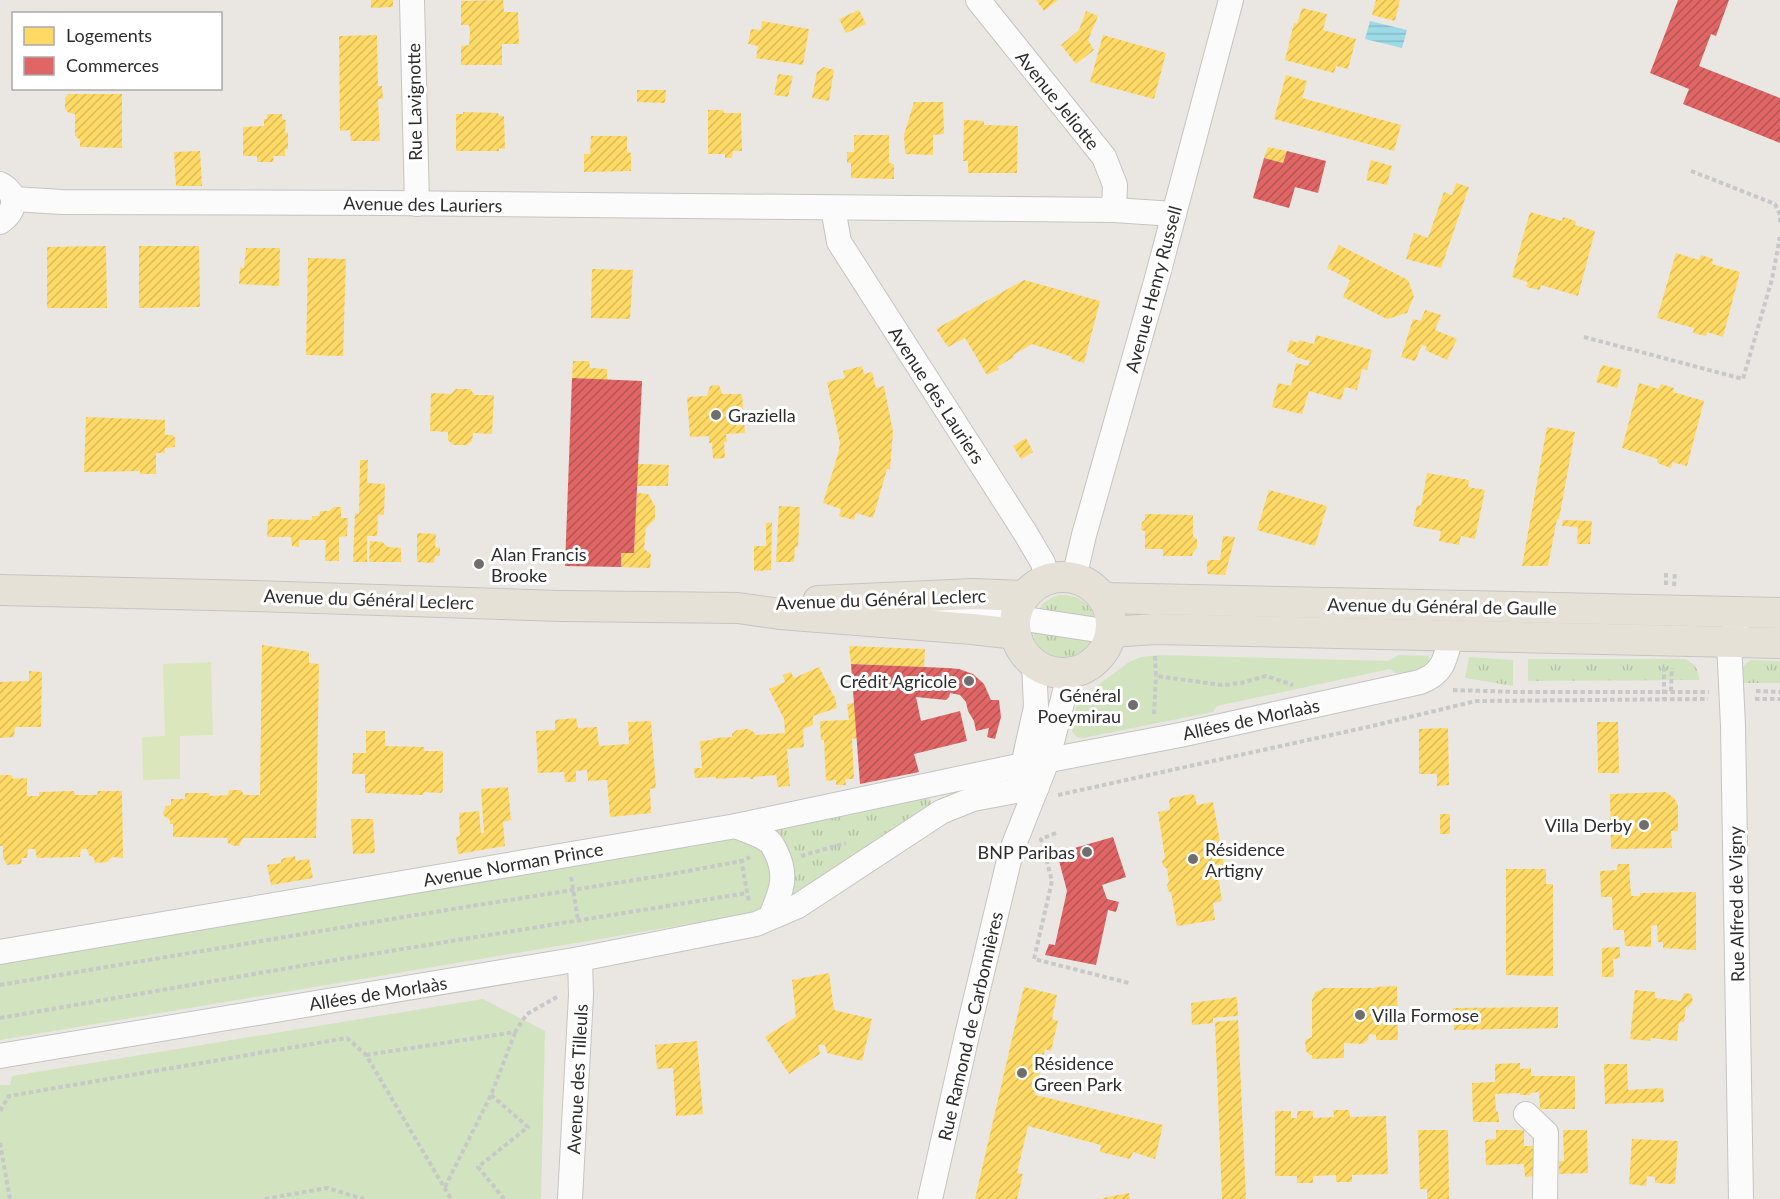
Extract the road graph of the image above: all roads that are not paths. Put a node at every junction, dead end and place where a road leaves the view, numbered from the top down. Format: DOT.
graph roads {
  1 [pos="412,0"];
  2 [pos="978,0"];
  3 [pos="1232,0"];
  4 [pos="7,192"];
  5 [pos="417,204"];
  6 [pos="833,208"];
  7 [pos="1114,210"];
  8 [pos="1174,214"];
  9 [pos="0,222"];
  10 [pos="0,590"];
  11 [pos="1104,598"];
  12 [pos="1035,601"];
  13 [pos="738,608"];
  14 [pos="1742,612"];
  15 [pos="1780,613"];
  16 [pos="1111,632"];
  17 [pos="1451,636"];
  18 [pos="1729,642"];
  19 [pos="1780,643"];
  20 [pos="1034,663"];
  21 [pos="1070,672"];
  22 [pos="1047,761"];
  23 [pos="1023,765"];
  24 [pos="1036,792"];
  25 [pos="738,838"];
  26 [pos="764,920"];
  27 [pos="0,952"];
  28 [pos="580,959"];
  29 [pos="0,1056"];
  30 [pos="1526,1114"];
  31 [pos="570,1199"];
  32 [pos="930,1199"];
  33 [pos="1545,1199"];
  34 [pos="1741,1199"];
  1 -- 5 [label="street, Rue Lavignotte"];
  2 -- 7 [label="street, Avenue Jeliotte"];
  3 -- 8 [label="street, Avenue Henry Russell"];
  4 -- 5 [label="street, Avenue des Lauriers"];
  4 -- 9 [label="street"];
  5 -- 6 [label="street, Avenue des Lauriers"];
  6 -- 7 [label="street, Avenue des Lauriers"];
  6 -- 12 [label="street, Avenue des Lauriers"];
  7 -- 8 [label="street, Avenue des Lauriers"];
  8 -- 12 [label="street, Avenue Henry Russell"];
  10 -- 13 [label="main road, Avenue du Général Leclerc"];
  11 -- 12 [label="main road"];
  11 -- 14 [label="main road, Avenue du Général de Gaulle"];
  11 -- 16 [label="main road"];
  12 -- 13 [label="main road, Avenue du Général Leclerc"];
  12 -- 13 [label="main road, Avenue du Général Leclerc"];
  12 -- 16 [label="street"];
  12 -- 20 [label="main road"];
  14 -- 15 [label="main road, Avenue du Général de Gaulle"];
  14 -- 18 [label="street, Rue Alfred de Vigny"];
  16 -- 17 [label="main road, Avenue du Général de Gaulle"];
  16 -- 21 [label="main road"];
  17 -- 18 [label="main road, Avenue du Général de Gaulle"];
  17 -- 22 [label="street, Allées de Morlaàs"];
  18 -- 19 [label="main road, Avenue du Général de Gaulle"];
  18 -- 34 [label="street, Rue Alfred de Vigny"];
  20 -- 21 [label="main road"];
  20 -- 23 [label="street, Rue Ramond de Carbonnières"];
  21 -- 22 [label="street, Rue Ramond de Carbonnières"];
  22 -- 23 [label="street, Allées de Morlaàs"];
  22 -- 24 [label="street, Rue Ramond de Carbonnières"];
  23 -- 24 [label="street, Rue Ramond de Carbonnières"];
  23 -- 25 [label="street, Avenue Norman Prince"];
  24 -- 26 [label="street, Allées de Morlaàs"];
  24 -- 32 [label="street, Rue Ramond de Carbonnières"];
  25 -- 26 [label="street"];
  25 -- 27 [label="street, Avenue Norman Prince"];
  26 -- 28 [label="street, Allées de Morlaàs"];
  28 -- 29 [label="street, Allées de Morlaàs"];
  28 -- 31 [label="street, Avenue des Tilleuls"];
  30 -- 33 [label="street"];
}
